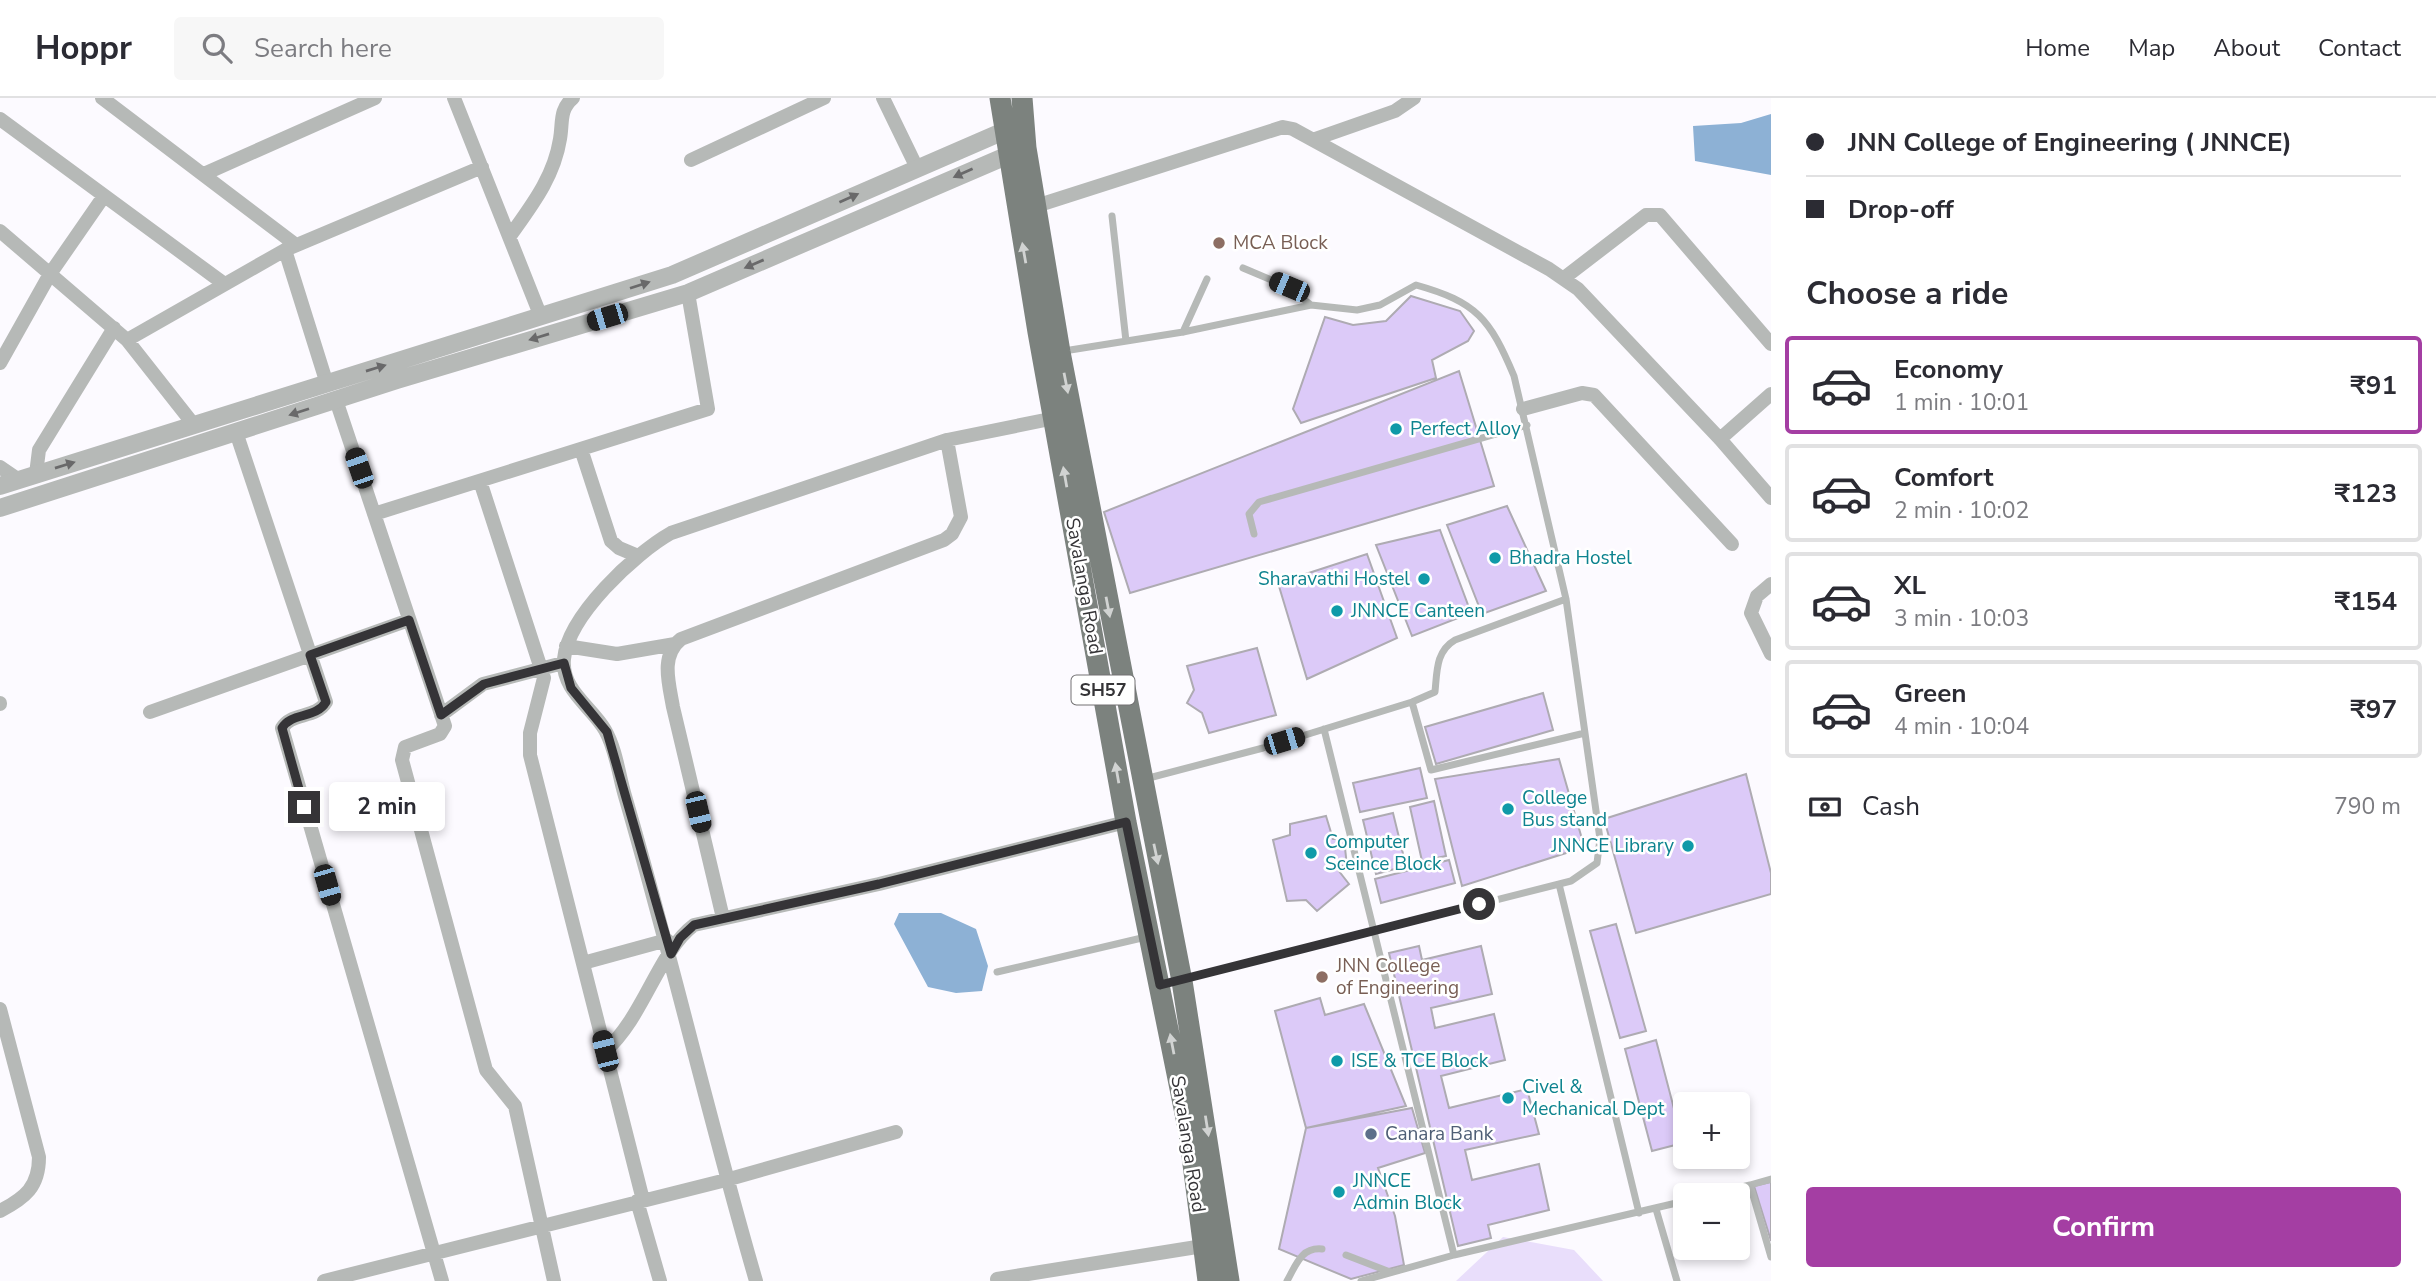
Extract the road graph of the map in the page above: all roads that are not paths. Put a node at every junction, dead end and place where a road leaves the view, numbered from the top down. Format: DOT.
graph roads {
  1 [pos="103,98"];
  2 [pos="375,98"];
  3 [pos="454,98"];
  4 [pos="573,98"];
  5 [pos="824,98"];
  6 [pos="883,98"];
  7 [pos="1000,98"];
  8 [pos="1022,98"];
  9 [pos="1414,98"];
  10 [pos="0,119"];
  11 [pos="1014,127"];
  12 [pos="1315,139"];
  13 [pos="1017,151"];
  14 [pos="691,160"];
  15 [pos="482,167"];
  16 [pos="917,168"];
  17 [pos="204,174"];
  18 [pos="104,196"];
  19 [pos="1036,206"];
  20 [pos="1112,216"];
  21 [pos="0,231"];
  22 [pos="510,236"];
  23 [pos="290,248"];
  24 [pos="1243,268"];
  25 [pos="50,274"];
  26 [pos="1564,278"];
  27 [pos="1207,279"];
  28 [pos="223,283"];
  29 [pos="688,293"];
  30 [pos="1311,304"];
  31 [pos="541,317"];
  32 [pos="114,328"];
  33 [pos="1182,332"];
  34 [pos="127,340"];
  35 [pos="1126,341"];
  36 [pos="1771,344"];
  37 [pos="1051,353"];
  38 [pos="0,363"];
  39 [pos="332,392"];
  40 [pos="1771,394"];
  41 [pos="1523,410"];
  42 [pos="1055,418"];
  43 [pos="194,425"];
  44 [pos="1527,425"];
  45 [pos="236,432"];
  46 [pos="1720,439"];
  47 [pos="947,440"];
  48 [pos="581,449"];
  49 [pos="0,467"];
  50 [pos="28,477"];
  51 [pos="480,481"];
  52 [pos="0,486"];
  53 [pos="1771,499"];
  54 [pos="0,508"];
  55 [pos="374,514"];
  56 [pos="1254,534"];
  57 [pos="1732,544"];
  58 [pos="638,556"];
  59 [pos="1771,584"];
  60 [pos="1566,599"];
  61 [pos="409,620"];
  62 [pos="675,644"];
  63 [pos="566,646"];
  64 [pos="1771,654"];
  65 [pos="310,655"];
  66 [pos="564,663"];
  67 [pos="542,670"];
  68 [pos="1412,702"];
  69 [pos="150,712"];
  70 [pos="441,715"];
  71 [pos="1324,729"];
  72 [pos="1585,733"];
  73 [pos="1141,780"];
  74 [pos="1126,822"];
  75 [pos="1559,884"];
  76 [pos="723,918"];
  77 [pos="1374,930"];
  78 [pos="1151,936"];
  79 [pos="669,947"];
  80 [pos="583,963"];
  81 [pos="997,972"];
  82 [pos="1182,981"];
  83 [pos="1160,985"];
  84 [pos="0,1009"];
  85 [pos="605,1051"];
  86 [pos="896,1132"];
  87 [pos="1771,1179"];
  88 [pos="726,1180"];
  89 [pos="1750,1185"];
  90 [pos="640,1200"];
  91 [pos="1673,1204"];
  92 [pos="1656,1209"];
  93 [pos="0,1211"];
  94 [pos="1639,1213"];
  95 [pos="541,1225"];
  96 [pos="1203,1245"];
  97 [pos="1322,1249"];
  98 [pos="435,1252"];
  99 [pos="1346,1255"];
  100 [pos="1454,1255"];
  101 [pos="1771,1257"];
  102 [pos="1390,1272"];
  103 [pos="365,1276"];
  104 [pos="997,1279"];
  105 [pos="324,1281"];
  106 [pos="442,1281"];
  107 [pos="554,1281"];
  108 [pos="660,1281"];
  109 [pos="755,1281"];
  110 [pos="1208,1281"];
  111 [pos="1229,1281"];
  112 [pos="1287,1281"];
  113 [pos="1361,1281"];
  114 [pos="1677,1281"];
  1 -- 17 [label="street"];
  2 -- 17 [label="street"];
  3 -- 15 [label="street"];
  4 -- 22 [label="street"];
  5 -- 14 [label="street"];
  6 -- 16 [label="street"];
  7 -- 11 [label="main road, Savalanga Road / SH57"];
  8 -- 11 [label="main road, Savalanga Road / SH57"];
  9 -- 12 [label="street"];
  10 -- 18 [label="street"];
  11 -- 13 [label="main road, Savalanga Road / SH57"];
  11 -- 16 [label="street"];
  12 -- 19 [label="street"];
  12 -- 26 [label="street"];
  13 -- 19 [label="main road, Savalanga Road / SH57"];
  13 -- 29 [label="street, one-way"];
  37 -- 13 [label="main road, Savalanga Road / SH57, one-way"];
  15 -- 22 [label="street"];
  15 -- 23 [label="street"];
  31 -- 16 [label="street, one-way"];
  17 -- 23 [label="street"];
  18 -- 25 [label="street"];
  18 -- 28 [label="street"];
  19 -- 37 [label="main road, Savalanga Road / SH57"];
  20 -- 35 [label="lane"];
  21 -- 25 [label="street"];
  22 -- 31 [label="street"];
  23 -- 28 [label="street"];
  23 -- 39 [label="street"];
  24 -- 30 [label="lane"];
  25 -- 32 [label="street"];
  25 -- 38 [label="street"];
  26 -- 36 [label="street"];
  26 -- 46 [label="street"];
  27 -- 33 [label="lane"];
  28 -- 34 [label="street"];
  29 -- 39 [label="street, one-way"];
  29 -- 48 [label="street"];
  30 -- 33 [label="lane"];
  30 -- 41 [label="lane"];
  39 -- 31 [label="street, one-way"];
  32 -- 34 [label="street"];
  32 -- 50 [label="street"];
  33 -- 35 [label="lane"];
  34 -- 43 [label="street"];
  35 -- 37 [label="lane"];
  37 -- 42 [label="main road, Savalanga Road / SH57"];
  37 -- 73 [label="main road, Savalanga Road / SH57, one-way"];
  39 -- 43 [label="street"];
  39 -- 45 [label="street, one-way"];
  39 -- 55 [label="street"];
  40 -- 46 [label="street"];
  41 -- 44 [label="lane"];
  41 -- 57 [label="street"];
  42 -- 47 [label="street"];
  74 -- 42 [label="main road, Savalanga Road / SH57, one-way"];
  50 -- 43 [label="street, one-way"];
  44 -- 56 [label="lane"];
  44 -- 60 [label="lane"];
  45 -- 54 [label="street"];
  45 -- 65 [label="street"];
  46 -- 53 [label="street"];
  47 -- 58 [label="street"];
  47 -- 62 [label="street"];
  48 -- 51 [label="street"];
  48 -- 58 [label="street"];
  49 -- 50 [label="street"];
  50 -- 52 [label="street"];
  51 -- 55 [label="street"];
  51 -- 67 [label="street"];
  55 -- 61 [label="street"];
  58 -- 63 [label="street"];
  59 -- 64 [label="street"];
  60 -- 68 [label="lane"];
  60 -- 72 [label="lane"];
  61 -- 65 [label="street"];
  61 -- 70 [label="street"];
  62 -- 63 [label="street"];
  62 -- 76 [label="street"];
  63 -- 66 [label="street"];
  65 -- 69 [label="street"];
  65 -- 98 [label="street"];
  66 -- 67 [label="street"];
  66 -- 79 [label="street"];
  67 -- 70 [label="street"];
  67 -- 80 [label="street"];
  68 -- 71 [label="lane"];
  68 -- 72 [label="lane"];
  70 -- 95 [label="street"];
  71 -- 73 [label="lane"];
  71 -- 77 [label="lane"];
  72 -- 75 [label="lane"];
  73 -- 82 [label="main road, Savalanga Road / SH57, one-way"];
  74 -- 76 [label="street"];
  74 -- 78 [label="main road, Savalanga Road / SH57"];
  75 -- 77 [label="lane"];
  75 -- 94 [label="lane"];
  76 -- 79 [label="street"];
  77 -- 82 [label="lane"];
  77 -- 100 [label="lane"];
  78 -- 81 [label="lane"];
  78 -- 83 [label="main road, Savalanga Road / SH57"];
  79 -- 80 [label="street"];
  79 -- 85 [label="street"];
  79 -- 88 [label="street"];
  80 -- 85 [label="street"];
  82 -- 83 [label="lane"];
  82 -- 111 [label="main road, Savalanga Road / SH57, one-way"];
  96 -- 83 [label="main road, Savalanga Road / SH57, one-way"];
  84 -- 93 [label="street"];
  85 -- 90 [label="street"];
  86 -- 88 [label="street"];
  87 -- 89 [label="lane"];
  88 -- 90 [label="street"];
  88 -- 109 [label="street"];
  89 -- 101 [label="lane"];
  90 -- 95 [label="street"];
  90 -- 108 [label="street"];
  91 -- 92 [label="lane"];
  92 -- 94 [label="lane"];
  92 -- 114 [label="lane"];
  94 -- 100 [label="lane"];
  95 -- 98 [label="street"];
  95 -- 107 [label="street"];
  96 -- 104 [label="street"];
  96 -- 110 [label="main road, Savalanga Road / SH57"];
  97 -- 112 [label="lane"];
  98 -- 103 [label="street"];
  98 -- 106 [label="street"];
  99 -- 102 [label="lane"];
  100 -- 102 [label="lane"];
  102 -- 113 [label="lane"];
  103 -- 105 [label="street"];
}
